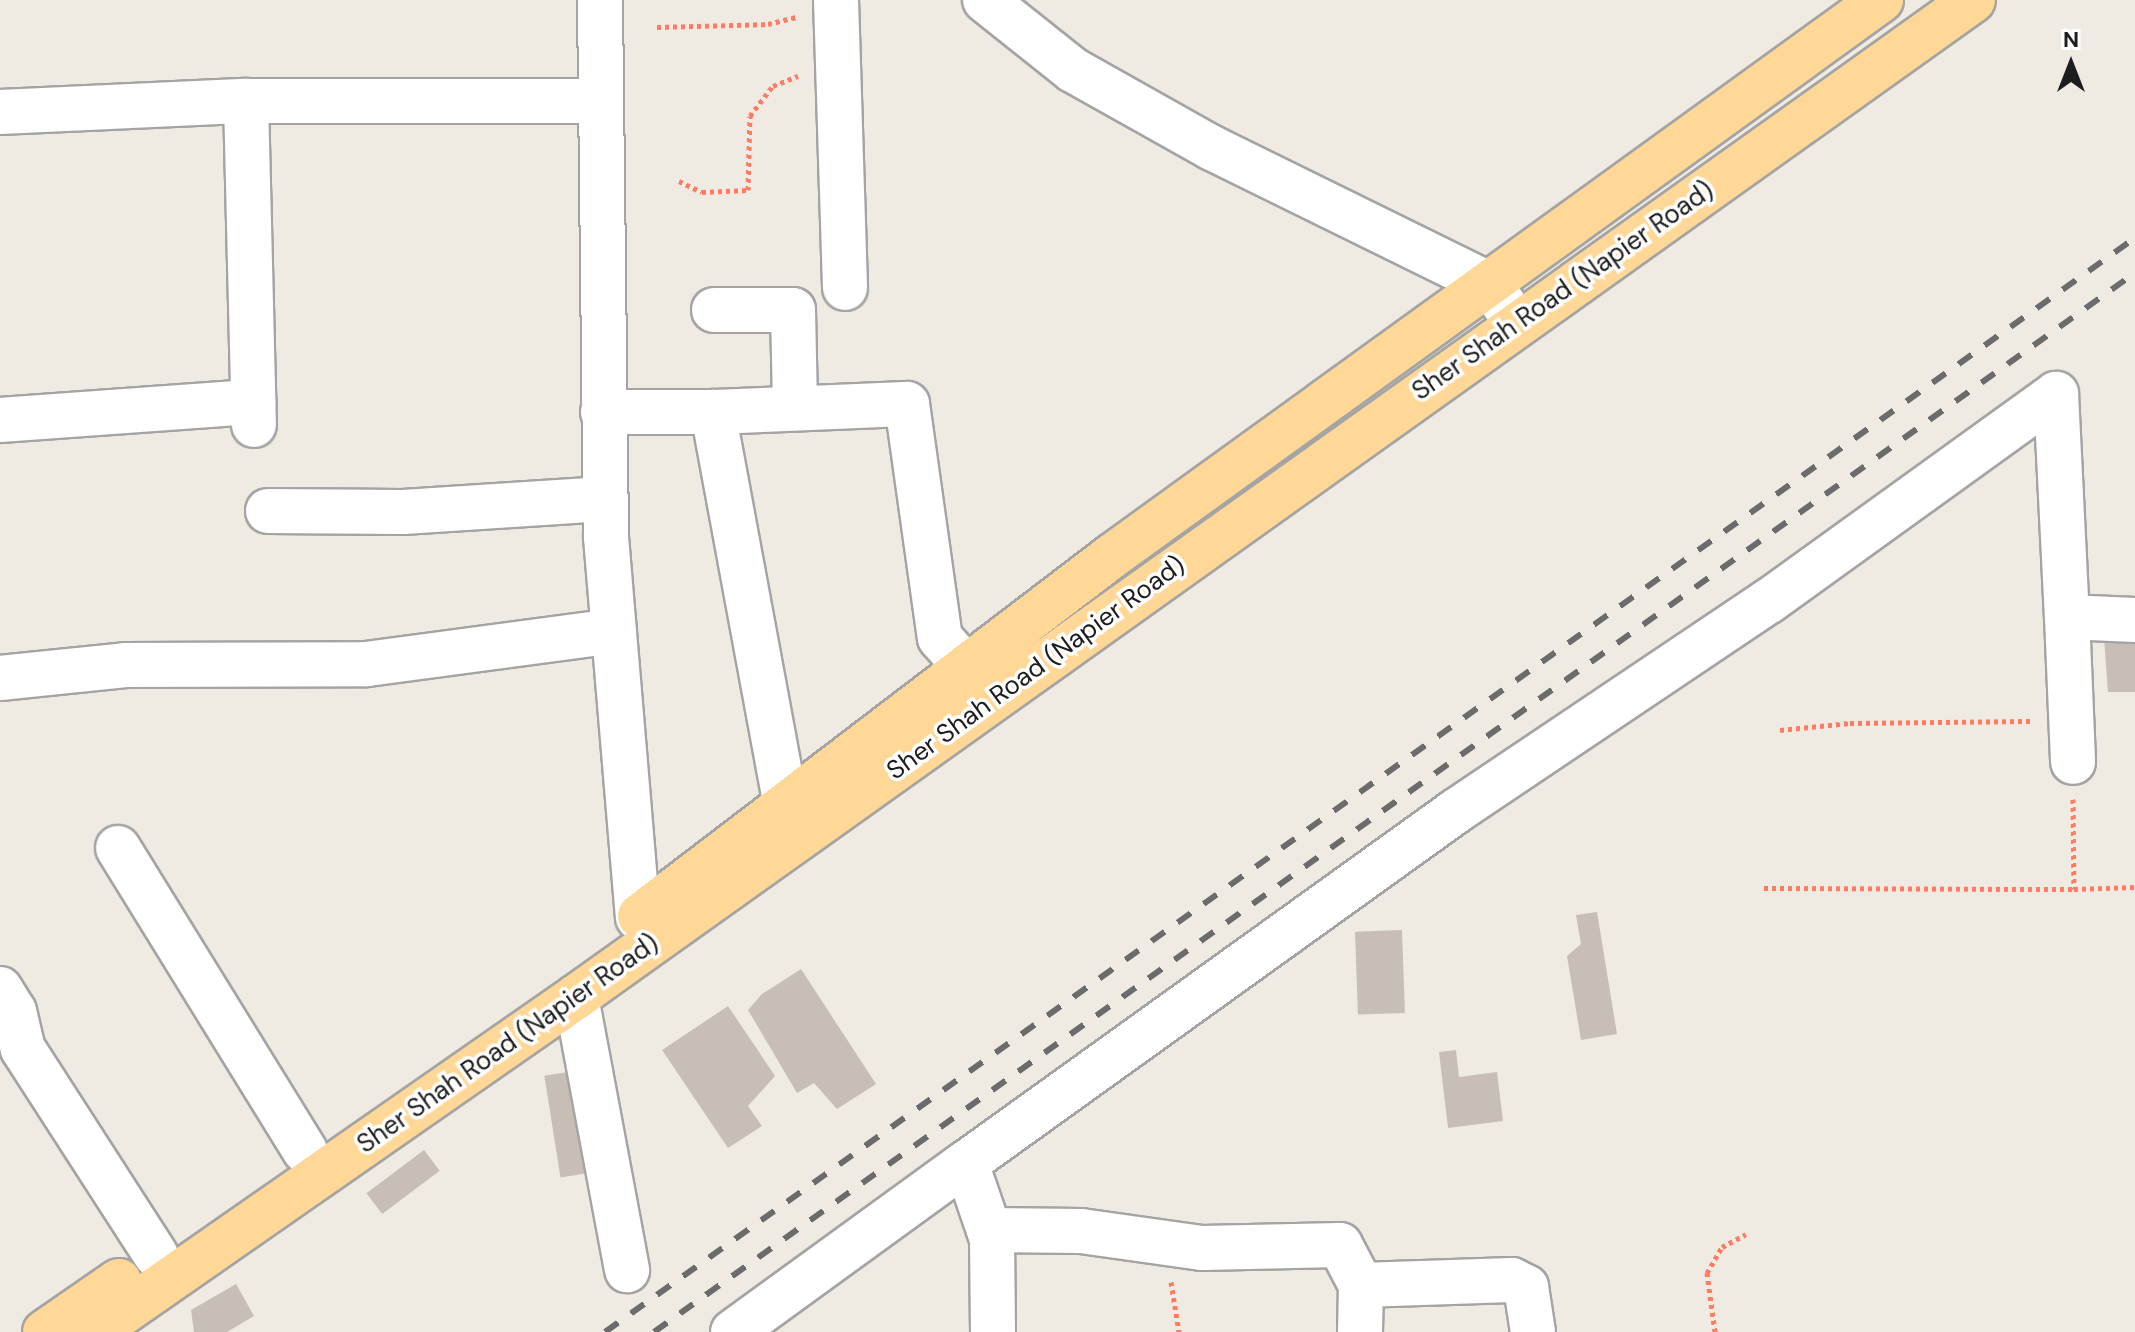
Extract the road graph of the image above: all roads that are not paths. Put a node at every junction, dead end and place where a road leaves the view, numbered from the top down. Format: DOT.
graph roads {
  1 [pos="600,0"];
  2 [pos="985,0"];
  3 [pos="1881,0"];
  4 [pos="1973,0"];
  5 [pos="836,4"];
  6 [pos="246,101"];
  7 [pos="601,101"];
  8 [pos="0,112"];
  9 [pos="1490,285"];
  10 [pos="845,288"];
  11 [pos="714,310"];
  12 [pos="1517,323"];
  13 [pos="795,408"];
  14 [pos="603,412"];
  15 [pos="713,412"];
  16 [pos="0,420"];
  17 [pos="605,499"];
  18 [pos="268,511"];
  19 [pos="2067,617"];
  20 [pos="2135,620"];
  21 [pos="614,631"];
  22 [pos="966,667"];
  23 [pos="0,678"];
  24 [pos="2072,742"];
  25 [pos="786,805"];
  26 [pos="118,848"];
  27 [pos="638,918"];
  28 [pos="0,989"];
  29 [pos="576,997"];
  30 [pos="305,1151"];
  31 [pos="966,1163"];
  32 [pos="989,1230"];
  33 [pos="156,1255"];
  34 [pos="627,1270"];
  35 [pos="1361,1285"];
  36 [pos="45,1332"];
  37 [pos="95,1332"];
  38 [pos="733,1332"];
  39 [pos="993,1332"];
  40 [pos="1360,1332"];
  41 [pos="1533,1332"];
  1 -- 7 [label="street"];
  2 -- 9 [label="street"];
  3 -- 9 [label="main road, Sher Shah Road (Napier Road)"];
  4 -- 12 [label="main road, Sher Shah Road (Napier Road)"];
  5 -- 10 [label="street"];
  6 -- 7 [label="street"];
  6 -- 8 [label="street"];
  6 -- 16 [label="street"];
  7 -- 14 [label="street"];
  9 -- 12 [label="street"];
  9 -- 22 [label="main road, Sher Shah Road (Napier Road)"];
  11 -- 13 [label="street"];
  12 -- 29 [label="main road, Sher Shah Road (Napier Road)"];
  13 -- 15 [label="street"];
  13 -- 22 [label="street"];
  14 -- 15 [label="street"];
  14 -- 17 [label="street"];
  15 -- 25 [label="street"];
  17 -- 18 [label="street"];
  17 -- 21 [label="street"];
  19 -- 20 [label="street"];
  19 -- 24 [label="street"];
  19 -- 31 [label="street"];
  21 -- 23 [label="street"];
  21 -- 27 [label="street"];
  22 -- 25 [label="main road, Sher Shah Road (Napier Road)"];
  25 -- 27 [label="main road, Sher Shah Road (Napier Road)"];
  26 -- 30 [label="street"];
  27 -- 30 [label="main road, Sher Shah Road (Napier Road)"];
  28 -- 33 [label="street"];
  29 -- 34 [label="street"];
  29 -- 37 [label="main road, Sher Shah Road (Napier Road)"];
  30 -- 33 [label="main road, Sher Shah Road (Napier Road)"];
  31 -- 32 [label="street"];
  31 -- 38 [label="street"];
  32 -- 35 [label="street"];
  32 -- 39 [label="street"];
  33 -- 36 [label="main road, Sher Shah Road (Napier Road)"];
  35 -- 40 [label="street"];
  35 -- 41 [label="street"];
}
